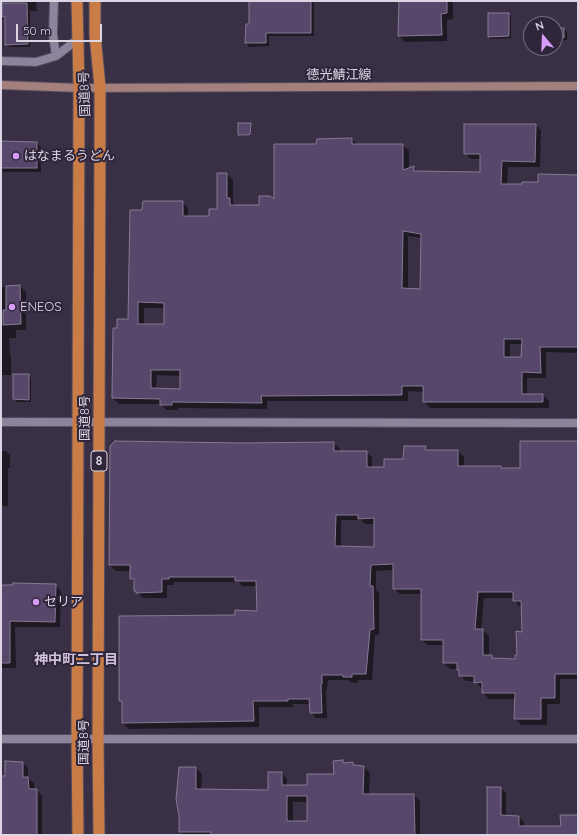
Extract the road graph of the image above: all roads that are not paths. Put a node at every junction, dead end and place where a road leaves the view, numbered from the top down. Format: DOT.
graph roads {
  1 [pos="54,1"];
  2 [pos="77,1"];
  3 [pos="95,1"];
  4 [pos="78,40"];
  5 [pos="56,56"];
  6 [pos="1,61"];
  7 [pos="1,85"];
  8 [pos="578,86"];
  9 [pos="100,87"];
  10 [pos="79,88"];
  11 [pos="1,422"];
  12 [pos="78,423"];
  13 [pos="99,423"];
  14 [pos="578,424"];
  15 [pos="77,738"];
  16 [pos="98,738"];
  17 [pos="1,739"];
  18 [pos="578,739"];
  19 [pos="78,835"];
  20 [pos="99,835"];
  1 -- 5 [label="street"];
  2 -- 4 [label="highway, 国道8号 / 8"];
  3 -- 9 [label="highway, 国道8号 / 8"];
  4 -- 5 [label="street"];
  4 -- 10 [label="highway, 国道8号 / 8"];
  5 -- 6 [label="street"];
  7 -- 10 [label="main road, 徳光鯖江線"];
  8 -- 9 [label="main road, 徳光鯖江線"];
  9 -- 10 [label="main road, 徳光鯖江線"];
  9 -- 13 [label="highway, 国道8号 / 8"];
  10 -- 12 [label="highway, 国道8号 / 8"];
  11 -- 12 [label="street"];
  12 -- 13 [label="street"];
  12 -- 15 [label="highway, 国道8号 / 8"];
  13 -- 14 [label="street"];
  13 -- 16 [label="highway, 国道8号 / 8"];
  15 -- 16 [label="street"];
  15 -- 17 [label="street"];
  15 -- 19 [label="highway, 国道8号 / 8"];
  16 -- 18 [label="street"];
  16 -- 20 [label="highway, 国道8号 / 8"];
}
